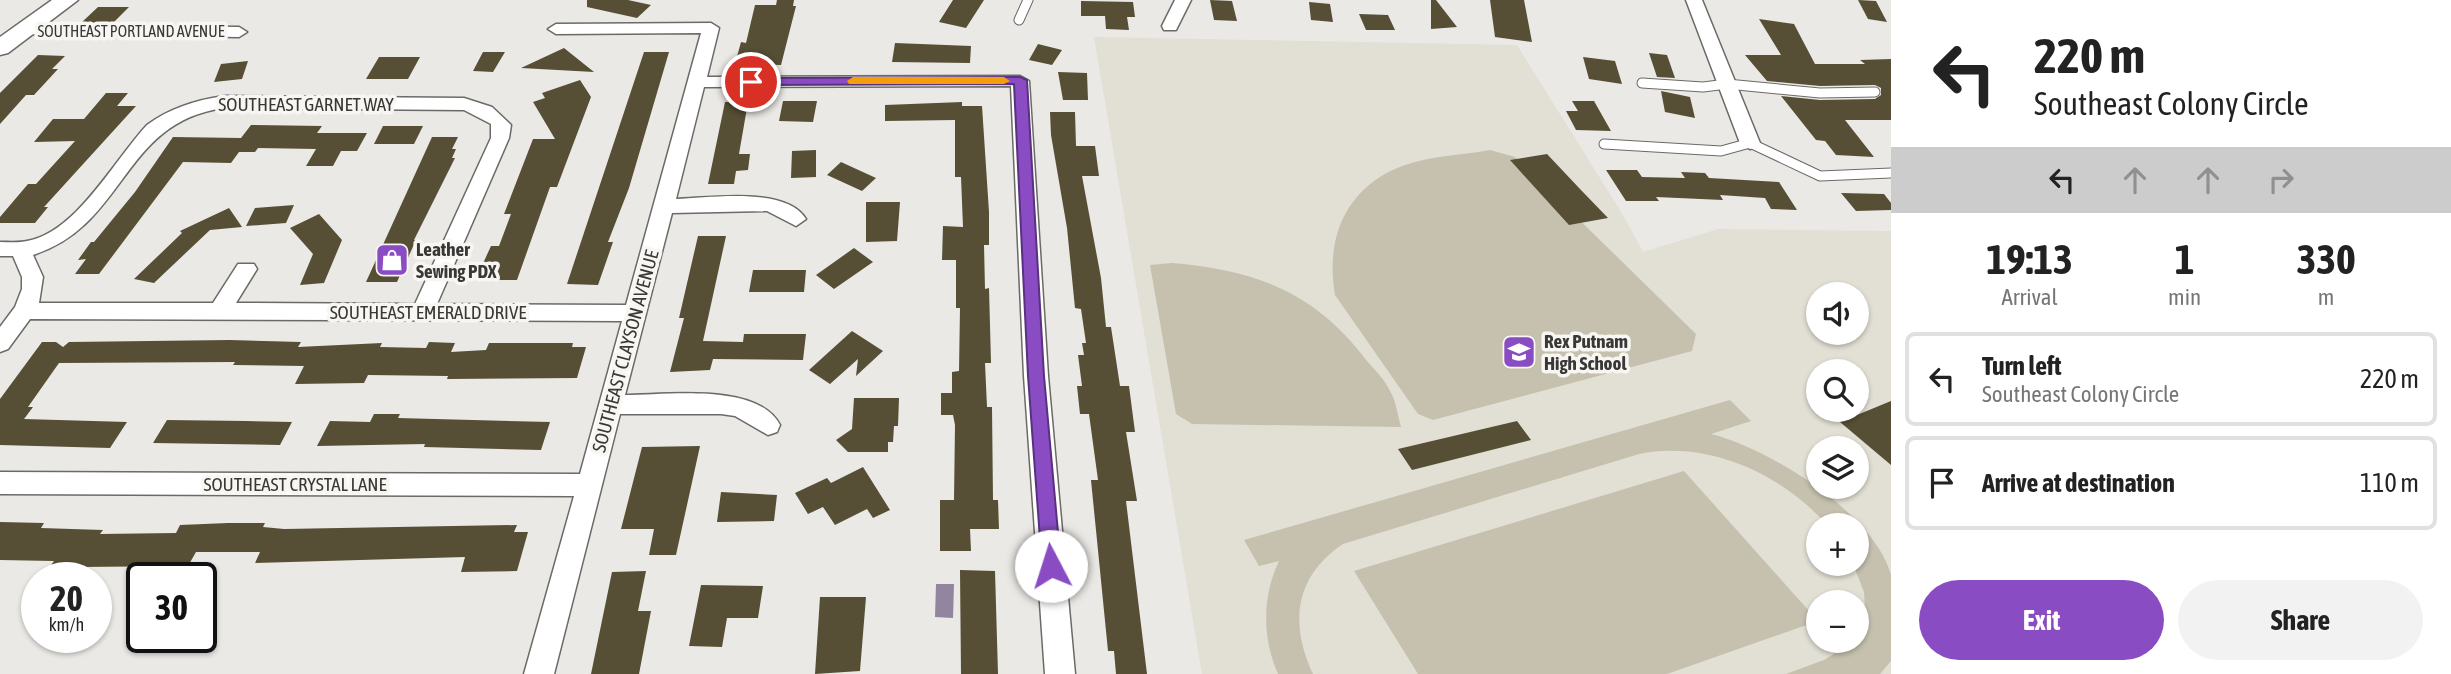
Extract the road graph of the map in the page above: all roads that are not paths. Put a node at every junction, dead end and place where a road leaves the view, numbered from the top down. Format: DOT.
graph roads {
  1 [pos="67,0"];
  2 [pos="1028,0"];
  3 [pos="1183,0"];
  4 [pos="1694,0"];
  5 [pos="1019,20"];
  6 [pos="1170,26"];
  7 [pos="555,29"];
  8 [pos="22,30"];
  9 [pos="239,32"];
  10 [pos="0,48"];
  11 [pos="698,82"];
  12 [pos="1642,83"];
  13 [pos="1727,84"];
  14 [pos="1875,92"];
  15 [pos="1750,143"];
  16 [pos="1604,144"];
  17 [pos="1891,173"];
  18 [pos="664,206"];
  19 [pos="796,219"];
  20 [pos="11,250"];
  21 [pos="246,269"];
  22 [pos="24,311"];
  23 [pos="220,311"];
  24 [pos="422,312"];
  25 [pos="635,313"];
  26 [pos="0,343"];
  27 [pos="611,405"];
  28 [pos="768,425"];
  29 [pos="0,483"];
  30 [pos="589,485"];
  31 [pos="539,674"];
  32 [pos="1060,674"];
  1 -- 8 [label="main road"];
  2 -- 5 [label="lane"];
  3 -- 6 [label="street"];
  4 -- 13 [label="street"];
  7 -- 11 [label="street, SOUTHEAST CLAYSON AVENUE"];
  8 -- 9 [label="street, SOUTHEAST PORTLAND AVENUE"];
  8 -- 10 [label="main road"];
  11 -- 18 [label="street, SOUTHEAST CLAYSON AVENUE"];
  11 -- 32 [label="street"];
  12 -- 13 [label="lane"];
  13 -- 14 [label="lane"];
  13 -- 15 [label="street"];
  15 -- 16 [label="lane"];
  15 -- 17 [label="lane"];
  18 -- 19 [label="street"];
  18 -- 25 [label="street, SOUTHEAST CLAYSON AVENUE"];
  20 -- 22 [label="street, SOUTHEAST GARNET WAY"];
  20 -- 24 [label="street, SOUTHEAST GARNET WAY"];
  21 -- 23 [label="street"];
  22 -- 23 [label="street, SOUTHEAST EMERALD DRIVE"];
  22 -- 26 [label="street"];
  23 -- 24 [label="street, SOUTHEAST EMERALD DRIVE"];
  24 -- 25 [label="street, SOUTHEAST EMERALD DRIVE"];
  25 -- 27 [label="street, SOUTHEAST CLAYSON AVENUE"];
  27 -- 28 [label="street"];
  27 -- 30 [label="street, SOUTHEAST CLAYSON AVENUE"];
  29 -- 30 [label="street, SOUTHEAST CRYSTAL LANE"];
  30 -- 31 [label="street, SOUTHEAST CLAYSON AVENUE"];
}
